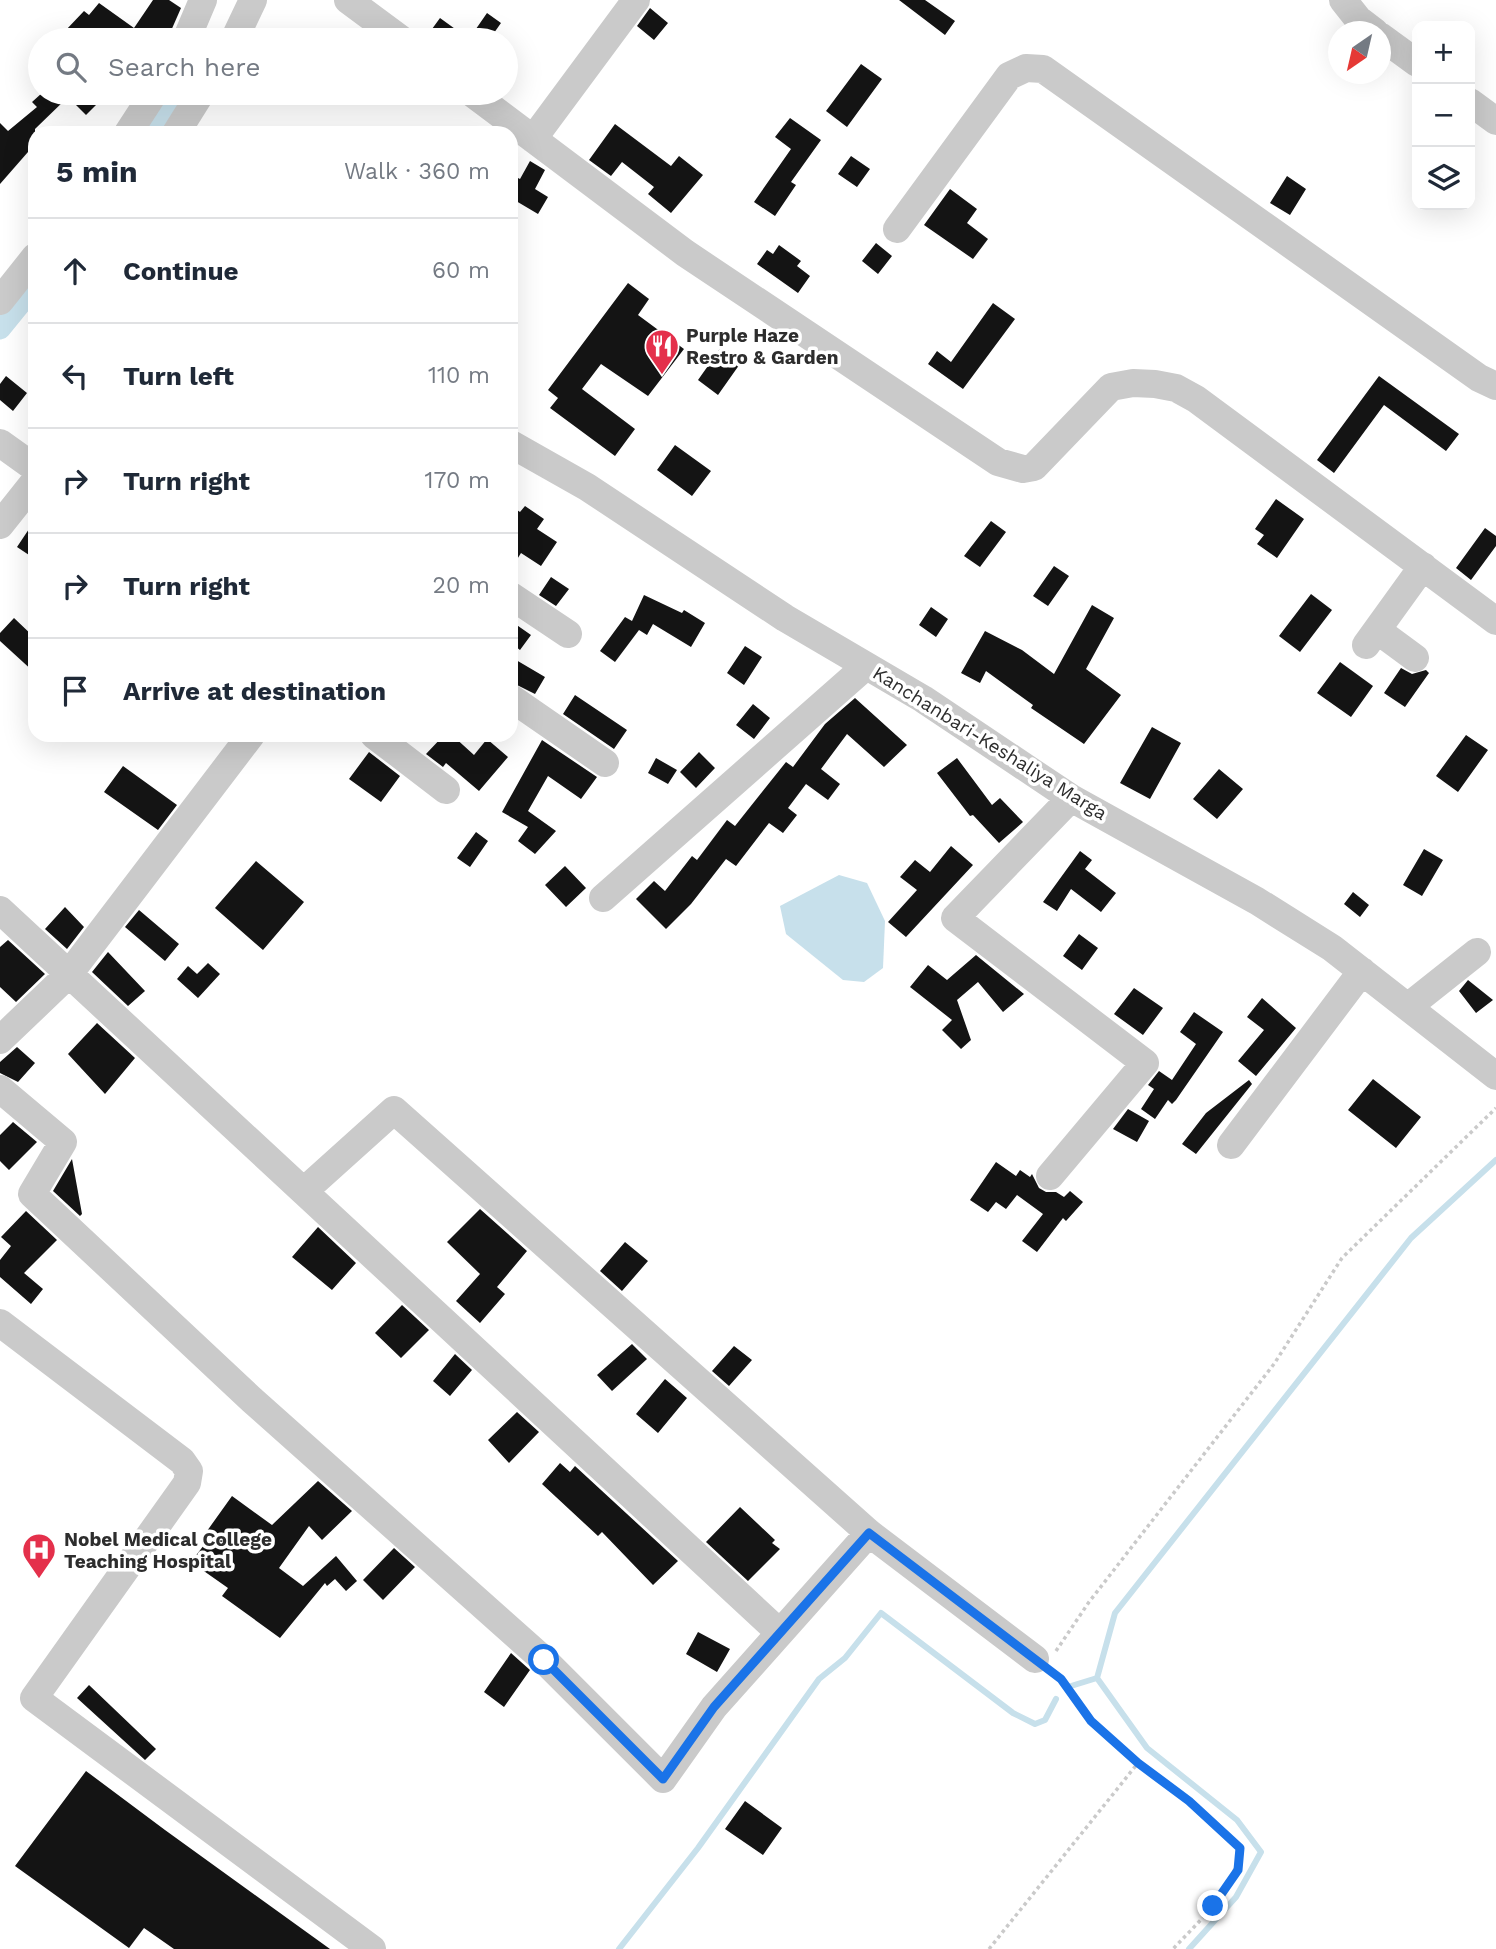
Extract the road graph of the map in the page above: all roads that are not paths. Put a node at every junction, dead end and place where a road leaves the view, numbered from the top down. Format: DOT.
graph roads {
  1 [pos="203,0"];
  2 [pos="253,0"];
  3 [pos="348,0"];
  4 [pos="636,0"];
  5 [pos="1343,0"];
  6 [pos="1361,21"];
  7 [pos="191,28"];
  8 [pos="240,28"];
  9 [pos="386,28"];
  10 [pos="1391,44"];
  11 [pos="1412,59"];
  12 [pos="146,105"];
  13 [pos="194,105"];
  14 [pos="488,105"];
  15 [pos="1475,106"];
  16 [pos="1496,121"];
  17 [pos="133,126"];
  18 [pos="180,126"];
  19 [pos="516,126"];
  20 [pos="518,128"];
  21 [pos="533,139"];
  22 [pos="897,229"];
  23 [pos="28,266"];
  24 [pos="0,301"];
  25 [pos="1496,386"];
  26 [pos="0,443"];
  27 [pos="518,448"];
  28 [pos="28,463"];
  29 [pos="28,490"];
  30 [pos="0,525"];
  31 [pos="1423,566"];
  32 [pos="518,601"];
  33 [pos="1496,621"];
  34 [pos="568,634"];
  35 [pos="1415,658"];
  36 [pos="866,666"];
  37 [pos="518,703"];
  38 [pos="246,742"];
  39 [pos="383,742"];
  40 [pos="605,763"];
  41 [pos="446,790"];
  42 [pos="1071,799"];
  43 [pos="603,898"];
  44 [pos="0,910"];
  45 [pos="1477,952"];
  46 [pos="1362,971"];
  47 [pos="69,974"];
  48 [pos="1409,1006"];
  49 [pos="0,1040"];
  50 [pos="1496,1076"];
  51 [pos="0,1089"];
  52 [pos="1231,1145"];
  53 [pos="1049,1176"];
  54 [pos="304,1191"];
  55 [pos="0,1322"];
  56 [pos="869,1533"];
  57 [pos="779,1632"];
  58 [pos="1040,1663"];
  59 [pos="372,1949"];
  1 -- 7 [label="street"];
  2 -- 8 [label="street"];
  3 -- 9 [label="street"];
  4 -- 21 [label="street"];
  5 -- 6 [label="street"];
  10 -- 11 [label="street"];
  12 -- 17 [label="street"];
  13 -- 18 [label="street"];
  14 -- 19 [label="street"];
  15 -- 16 [label="street"];
  20 -- 21 [label="street"];
  21 -- 31 [label="street"];
  22 -- 25 [label="street"];
  23 -- 24 [label="street"];
  26 -- 28 [label="street"];
  27 -- 36 [label="street, Kanchanbari-Keshaliya Marga"];
  29 -- 30 [label="street"];
  31 -- 33 [label="street"];
  31 -- 35 [label="street"];
  32 -- 34 [label="street"];
  36 -- 42 [label="street, Kanchanbari-Keshaliya Marga"];
  36 -- 43 [label="street"];
  37 -- 40 [label="street"];
  38 -- 47 [label="street"];
  39 -- 41 [label="street"];
  42 -- 46 [label="street, Kanchanbari-Keshaliya Marga"];
  42 -- 53 [label="street"];
  44 -- 47 [label="street"];
  45 -- 48 [label="street"];
  46 -- 48 [label="street, Kanchanbari-Keshaliya Marga"];
  46 -- 52 [label="street"];
  47 -- 49 [label="street"];
  47 -- 54 [label="street"];
  48 -- 50 [label="street, Kanchanbari-Keshaliya Marga"];
  51 -- 57 [label="street"];
  54 -- 56 [label="street"];
  54 -- 57 [label="street"];
  55 -- 59 [label="street"];
  56 -- 57 [label="street"];
  56 -- 58 [label="street"];
}
